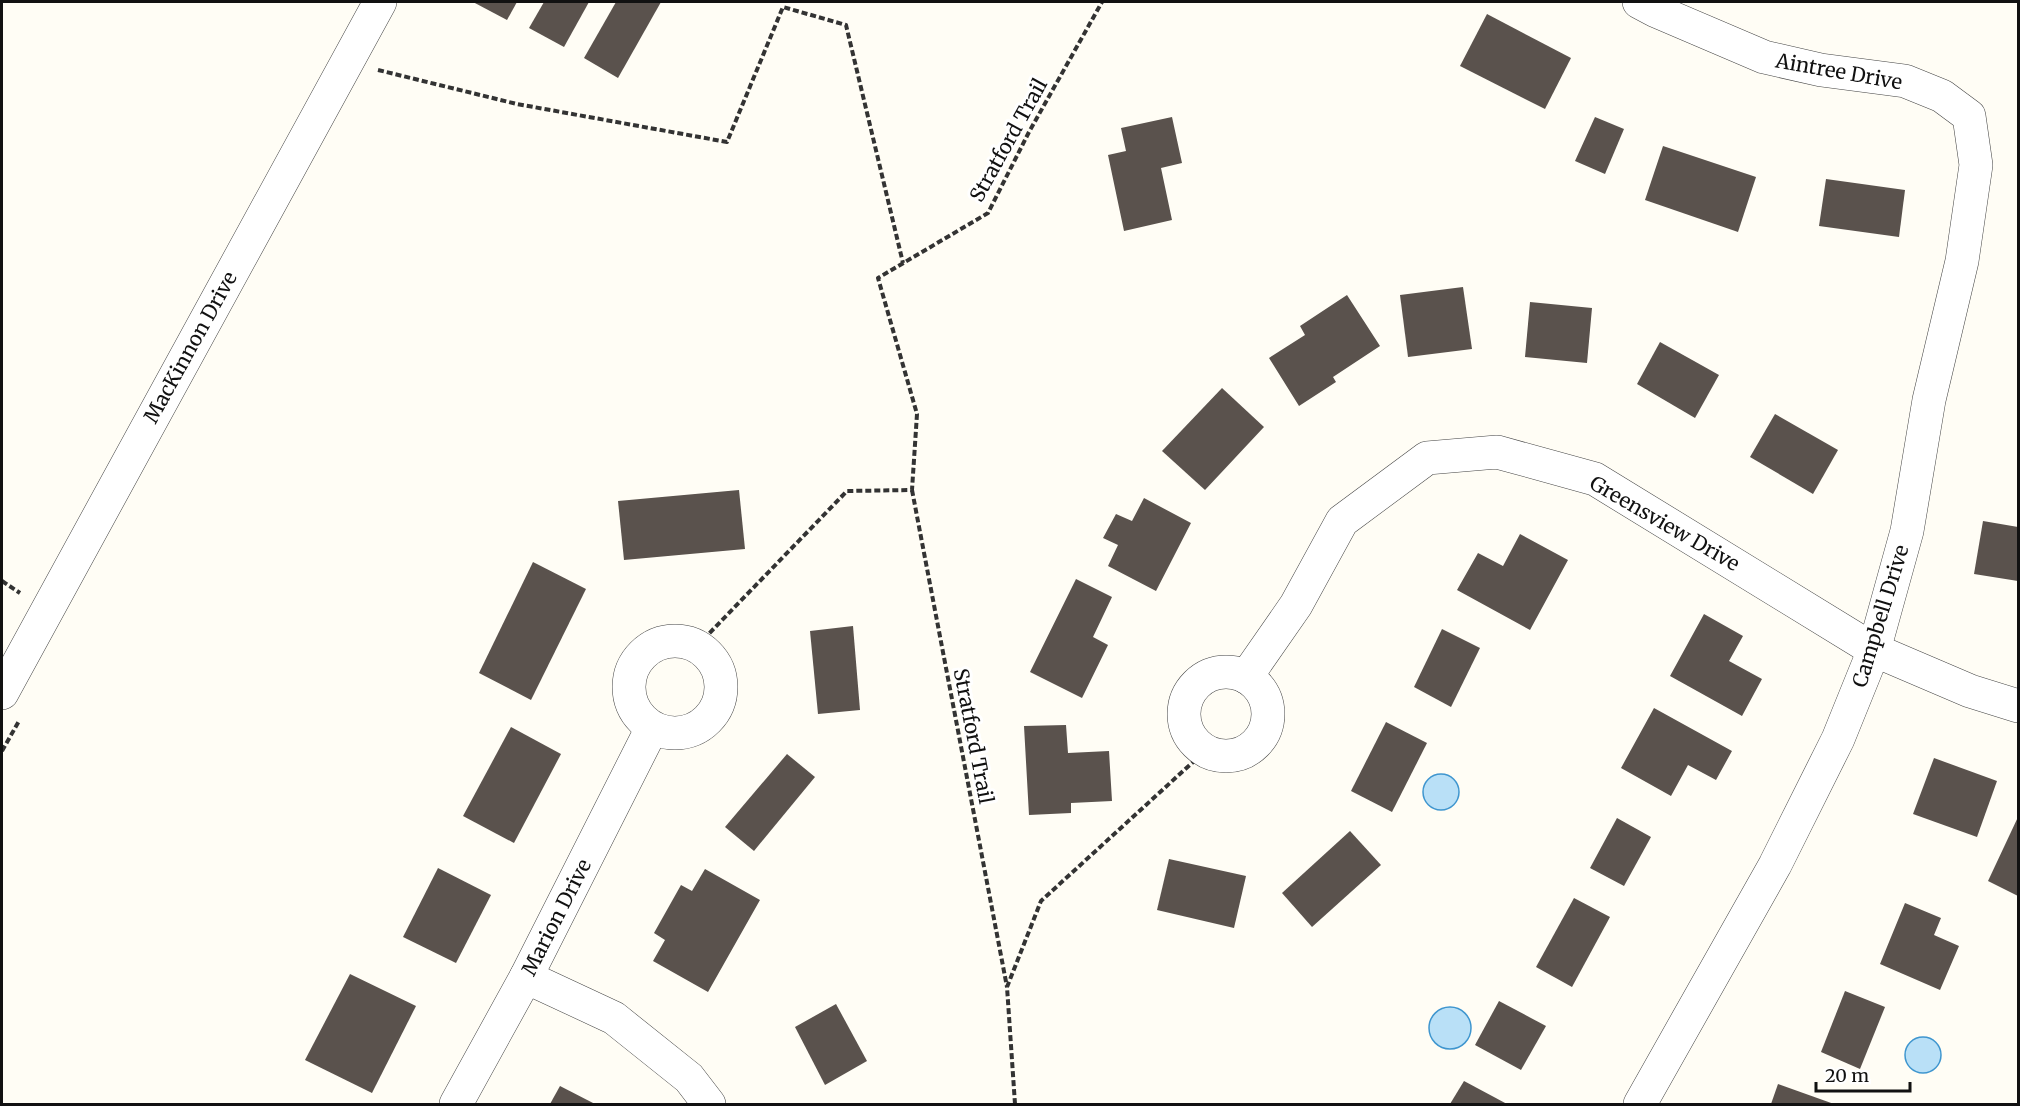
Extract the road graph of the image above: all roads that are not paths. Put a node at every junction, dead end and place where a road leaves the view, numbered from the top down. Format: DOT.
graph roads {
  1 [pos="380,2"];
  2 [pos="1639,2"];
  3 [pos="1941,96"];
  4 [pos="1874,650"];
  5 [pos="10,656"];
  6 [pos="1246,677"];
  7 [pos="2,693"];
  8 [pos="2019,706"];
  9 [pos="652,728"];
  10 [pos="526,977"];
  11 [pos="456,1104"];
  12 [pos="709,1104"];
  13 [pos="1640,1104"];
  1 -- 5 [label="street, MacKinnon Drive"];
  2 -- 3 [label="street, Aintree Drive"];
  3 -- 4 [label="street, Campbell Drive"];
  4 -- 6 [label="street, Greensview Drive"];
  4 -- 8 [label="street, Greensview Drive"];
  4 -- 13 [label="street, Campbell Drive"];
  5 -- 7 [label="street, MacKinnon Drive"];
  6 -- 6 [label="street"];
  9 -- 9 [label="street"];
  9 -- 10 [label="street, Marion Drive"];
  10 -- 11 [label="street, Marion Drive"];
  10 -- 12 [label="street"];
}
